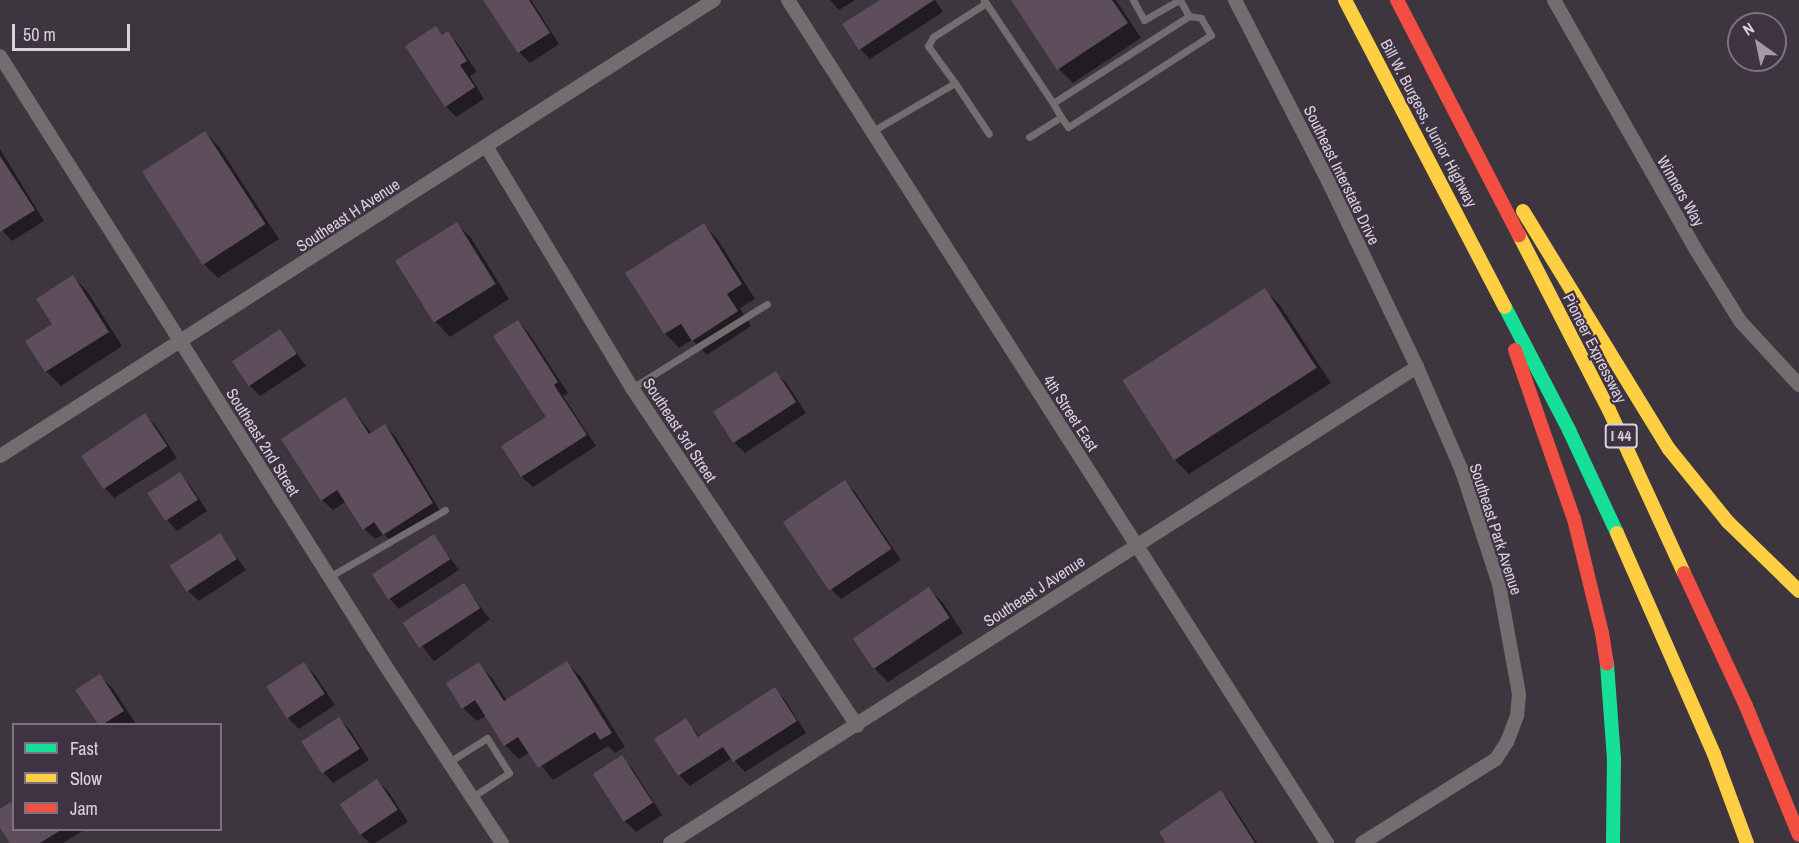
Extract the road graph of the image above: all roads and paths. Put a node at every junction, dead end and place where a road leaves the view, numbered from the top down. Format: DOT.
graph roads {
  1 [pos="714,0"];
  2 [pos="788,0"];
  3 [pos="1134,0"];
  4 [pos="1180,0"];
  5 [pos="1235,0"];
  6 [pos="1346,0"];
  7 [pos="1397,0"];
  8 [pos="1554,0"];
  9 [pos="985,1"];
  10 [pos="1189,16"];
  11 [pos="1422,46"];
  12 [pos="0,56"];
  13 [pos="955,83"];
  14 [pos="1053,103"];
  15 [pos="1061,117"];
  16 [pos="871,132"];
  17 [pos="989,135"];
  18 [pos="1029,137"];
  19 [pos="486,147"];
  20 [pos="1484,261"];
  21 [pos="768,304"];
  22 [pos="180,342"];
  23 [pos="1417,367"];
  24 [pos="1799,385"];
  25 [pos="632,388"];
  26 [pos="0,456"];
  27 [pos="445,510"];
  28 [pos="1136,545"];
  29 [pos="329,577"];
  30 [pos="1799,591"];
  31 [pos="857,726"];
  32 [pos="449,762"];
  33 [pos="472,797"];
  34 [pos="1799,835"];
  35 [pos="502,843"];
  36 [pos="670,843"];
  37 [pos="1327,843"];
  38 [pos="1362,843"];
  39 [pos="1613,843"];
  40 [pos="1747,843"];
  1 -- 19 [label="street, Southeast H Avenue"];
  2 -- 16 [label="street, 4th Street East"];
  3 -- 4 [label="lane"];
  4 -- 10 [label="lane"];
  5 -- 23 [label="street, Southeast Interstate Drive"];
  6 -- 20 [label="highway, Bill W. Burgess, Junior Highway / I 44"];
  7 -- 11 [label="highway, Bill W. Burgess, Junior Highway / I 44"];
  8 -- 24 [label="street, Winners Way"];
  9 -- 13 [label="lane"];
  9 -- 14 [label="lane"];
  10 -- 14 [label="lane"];
  10 -- 15 [label="lane"];
  11 -- 30 [label="highway"];
  11 -- 34 [label="highway, Pioneer Expressway / I 44"];
  12 -- 22 [label="street, Southeast 2nd Street"];
  13 -- 16 [label="lane"];
  13 -- 17 [label="lane"];
  14 -- 15 [label="lane"];
  15 -- 18 [label="lane"];
  16 -- 28 [label="street, 4th Street East"];
  19 -- 22 [label="street, Southeast H Avenue"];
  19 -- 25 [label="street, Southeast 3rd Street"];
  20 -- 39 [label="highway"];
  20 -- 40 [label="highway, I 44"];
  21 -- 25 [label="lane"];
  22 -- 26 [label="street, Southeast H Avenue"];
  22 -- 29 [label="street, Southeast 2nd Street"];
  23 -- 28 [label="street, Southeast J Avenue"];
  23 -- 38 [label="street, Southeast Park Avenue"];
  25 -- 31 [label="street, Southeast 3rd Street"];
  27 -- 29 [label="lane"];
  28 -- 31 [label="street, Southeast J Avenue"];
  28 -- 37 [label="street, 4th Street East"];
  29 -- 32 [label="street, Southeast 2nd Street"];
  31 -- 36 [label="street, Southeast J Avenue"];
  32 -- 33 [label="street, Southeast 2nd Street"];
  32 -- 33 [label="lane"];
  33 -- 35 [label="street, Southeast 2nd Street"];
}
